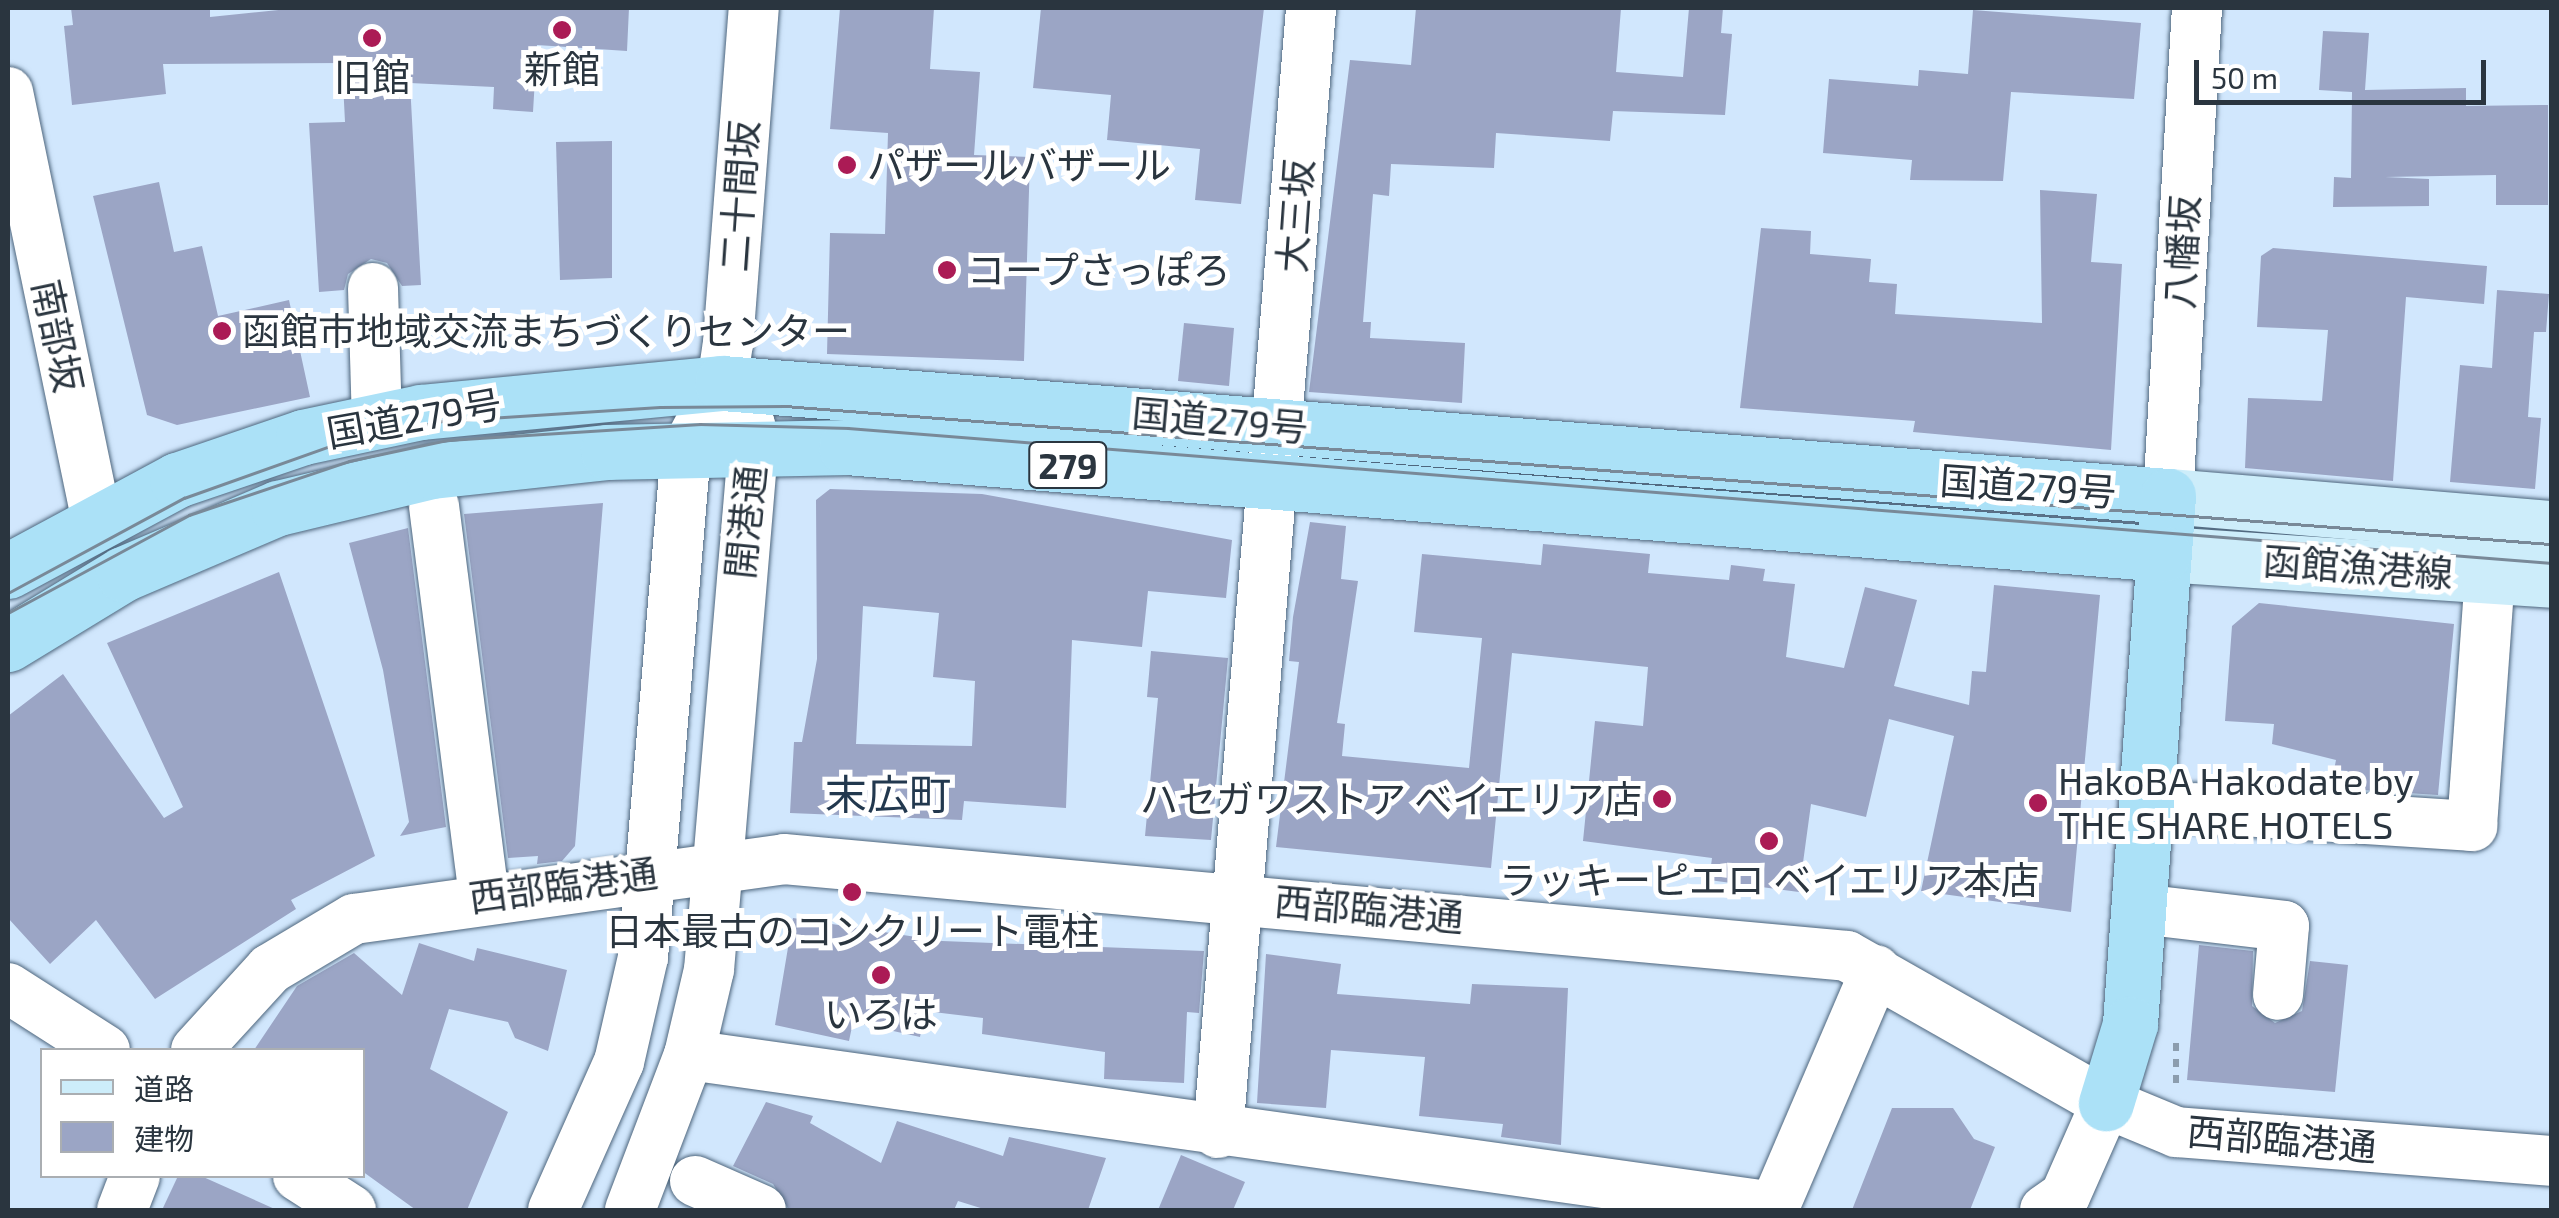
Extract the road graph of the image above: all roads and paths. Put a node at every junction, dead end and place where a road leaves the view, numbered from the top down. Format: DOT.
graph roads {
  1 [pos="754,8"];
  2 [pos="1311,8"];
  3 [pos="2197,8"];
  4 [pos="8,92"];
  5 [pos="18,192"];
  6 [pos="374,307"];
  7 [pos="722,383"];
  8 [pos="387,419"];
  9 [pos="1279,426"];
  10 [pos="753,449"];
  11 [pos="686,450"];
  12 [pos="1275,482"];
  13 [pos="2168,496"];
  14 [pos="434,506"];
  15 [pos="97,521"];
  16 [pos="2552,528"];
  17 [pos="2164,554"];
  18 [pos="8,571"];
  19 [pos="2552,580"];
  20 [pos="2488,604"];
  21 [pos="8,644"];
  22 [pos="2194,808"];
  23 [pos="721,862"];
  24 [pos="652,875"];
  25 [pos="1242,897"];
  26 [pos="484,898"];
  27 [pos="2140,909"];
  28 [pos="1876,970"];
  29 [pos="8,988"];
  30 [pos="2278,995"];
  31 [pos="2177,1028"];
  32 [pos="102,1048"];
  33 [pos="198,1048"];
  34 [pos="689,1055"];
  35 [pos="2184,1094"];
  36 [pos="2106,1103"];
  37 [pos="1218,1133"];
  38 [pos="2552,1161"];
  39 [pos="134,1178"];
  40 [pos="301,1178"];
  41 [pos="695,1181"];
  42 [pos="1773,1209"];
  43 [pos="122,1210"];
  44 [pos="351,1210"];
  45 [pos="553,1210"];
  46 [pos="630,1210"];
  47 [pos="762,1210"];
  48 [pos="2045,1210"];
  1 -- 7 [label="street, 二十間坂"];
  2 -- 9 [label="street, 大三坂"];
  3 -- 13 [label="street, 八幡坂"];
  4 -- 5 [label="street, 南部坂"];
  5 -- 15 [label="street, 南部坂"];
  6 -- 8 [label="street"];
  7 -- 8 [label="highway, 国道279号 / 279"];
  7 -- 9 [label="highway, 国道279号 / 279"];
  7 -- 10 [label="street, 開港通"];
  7 -- 11 [label="street, 開港通"];
  8 -- 15 [label="highway, 国道279号 / 279"];
  9 -- 12 [label="street, 大三坂"];
  9 -- 13 [label="highway, 国道279号 / 279"];
  10 -- 11 [label="highway, 国道279号 / 279"];
  10 -- 12 [label="highway, 国道279号 / 279"];
  10 -- 23 [label="street, 開港通"];
  11 -- 21 [label="highway, 国道279号 / 279"];
  11 -- 24 [label="street, 開港通"];
  12 -- 17 [label="highway, 国道279号 / 279"];
  12 -- 25 [label="street, 大三坂"];
  13 -- 16 [label="main road, 函館漁港線"];
  13 -- 17 [label="highway, 国道279号"];
  14 -- 26 [label="street"];
  15 -- 18 [label="highway, 国道279号 / 279"];
  17 -- 19 [label="main road, 函館漁港線"];
  17 -- 27 [label="highway, 国道279号"];
  20 -- 22 [label="street"];
  23 -- 24 [label="street, 西部臨港通"];
  23 -- 25 [label="street, 西部臨港通"];
  23 -- 34 [label="street, 開港通"];
  24 -- 26 [label="street, 西部臨港通"];
  24 -- 45 [label="street, 開港通"];
  25 -- 28 [label="street, 西部臨港通"];
  25 -- 37 [label="street, 大三坂"];
  26 -- 33 [label="street, 西部臨港通"];
  27 -- 30 [label="street"];
  27 -- 36 [label="highway, 国道279号"];
  28 -- 36 [label="street, 西部臨港通"];
  28 -- 42 [label="street"];
  29 -- 32 [label="street"];
  31 -- 35 [label="path"];
  34 -- 37 [label="street"];
  34 -- 46 [label="street, 開港通"];
  36 -- 38 [label="street, 西部臨港通"];
  36 -- 48 [label="street"];
  37 -- 42 [label="street"];
  39 -- 43 [label="street"];
  40 -- 44 [label="street"];
  41 -- 47 [label="street"];
}
